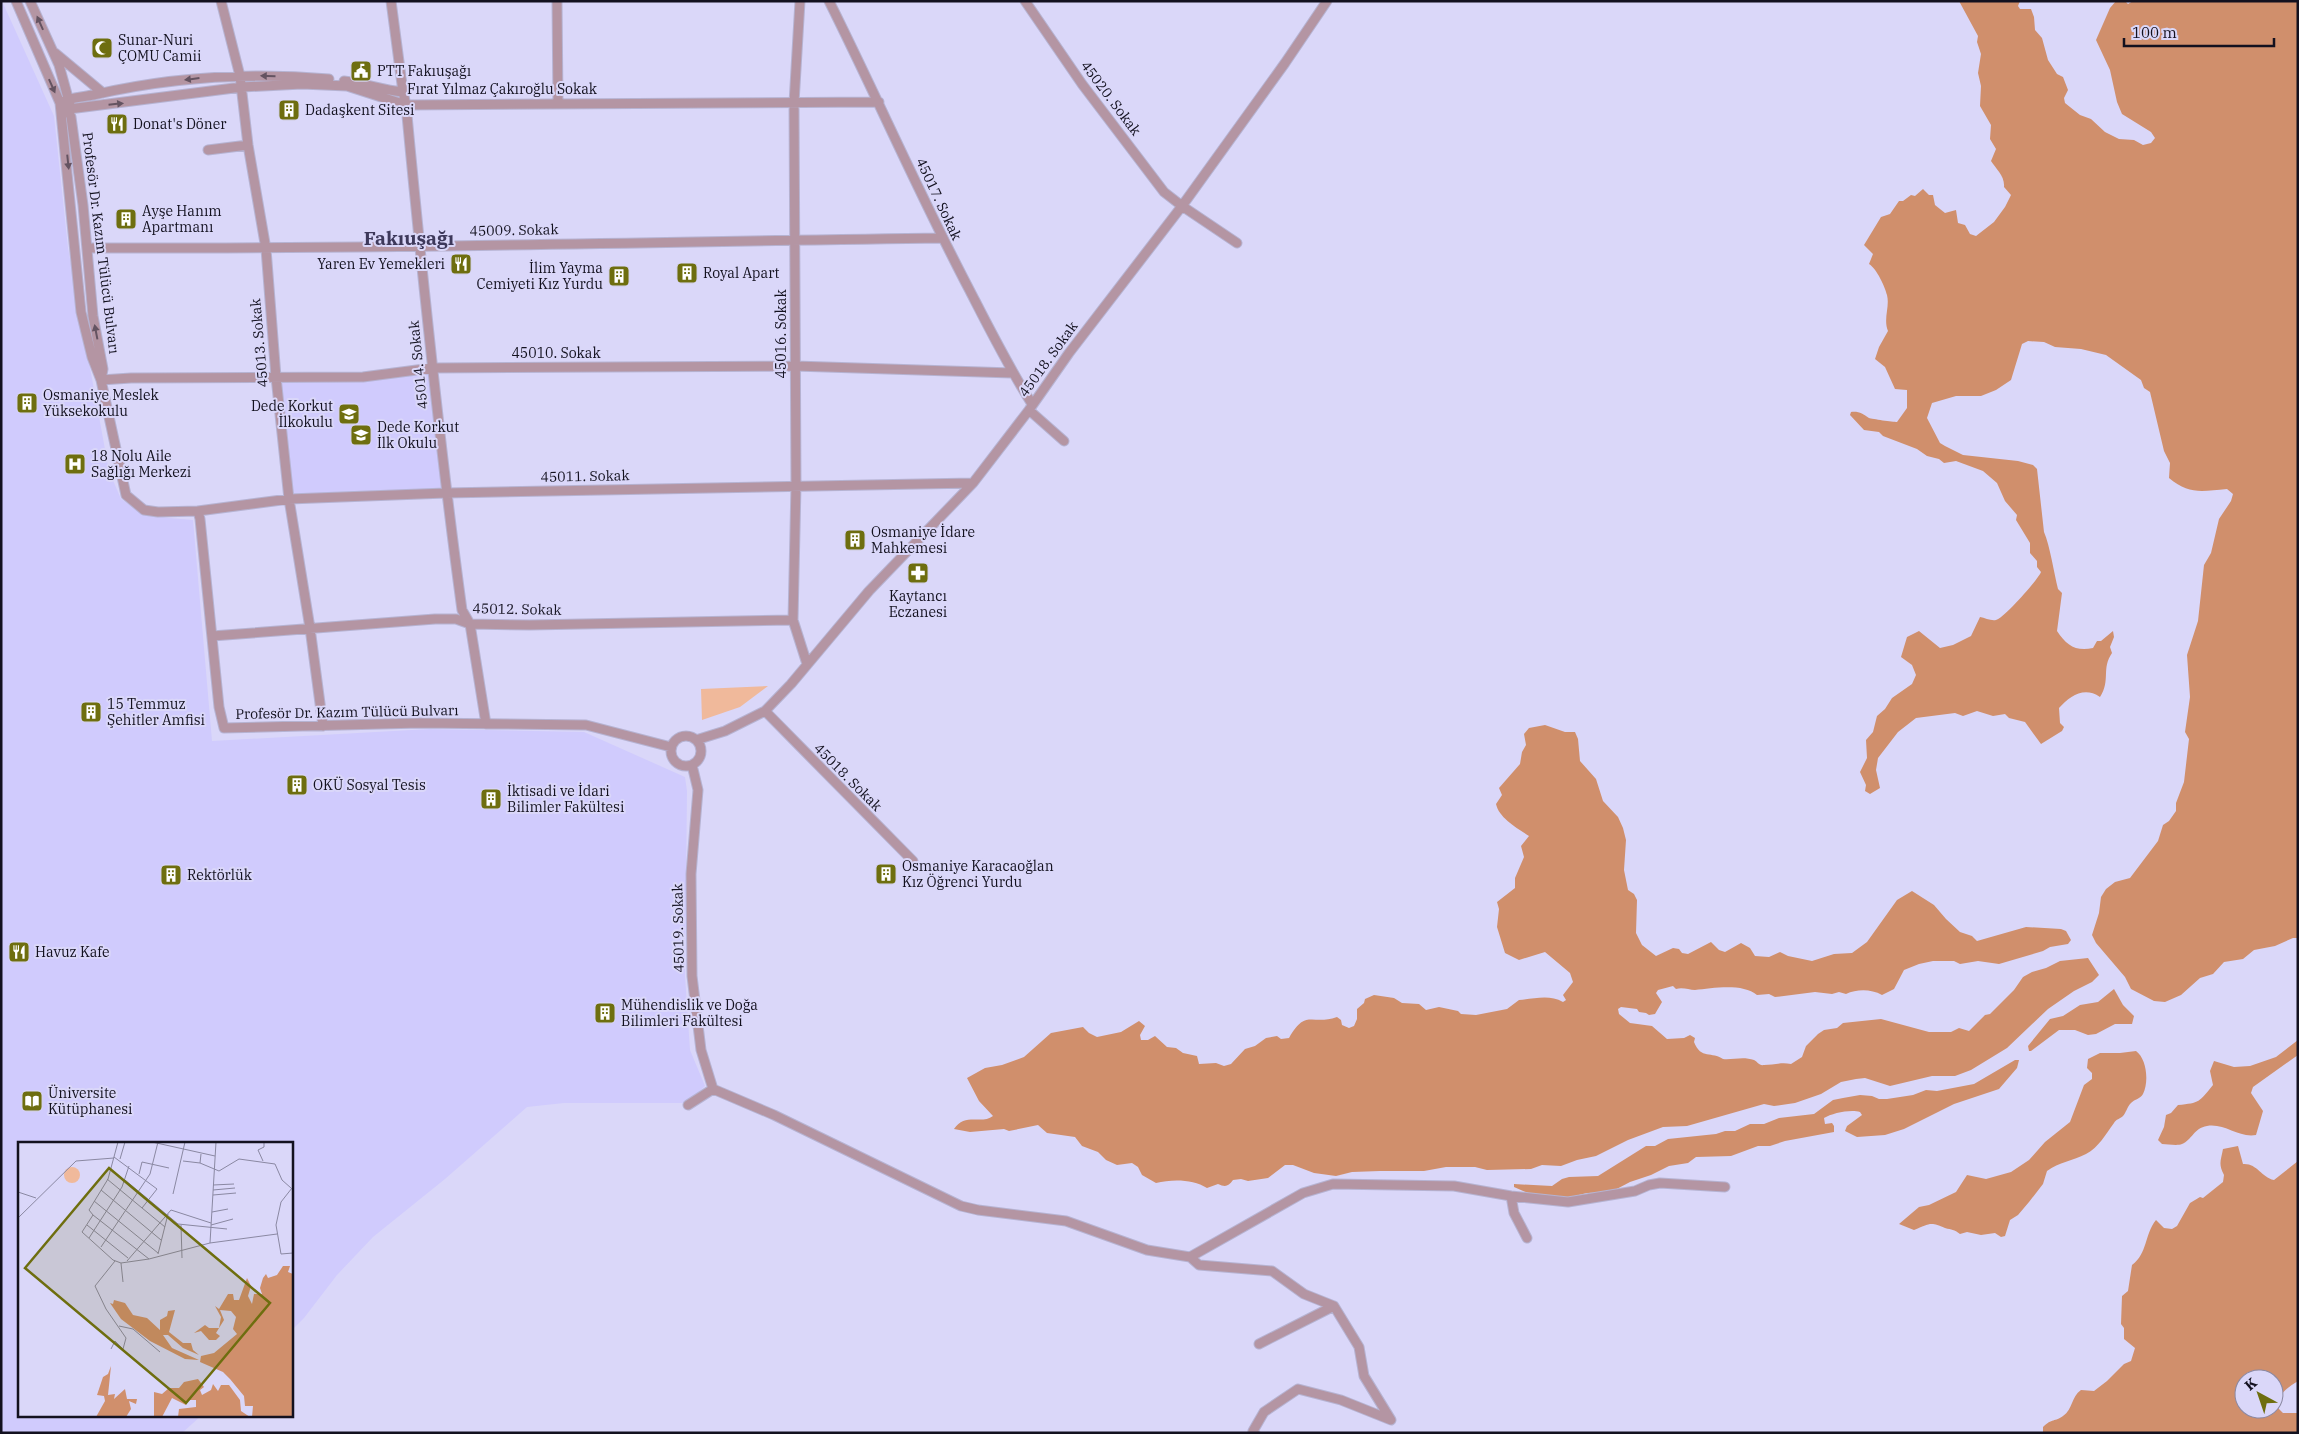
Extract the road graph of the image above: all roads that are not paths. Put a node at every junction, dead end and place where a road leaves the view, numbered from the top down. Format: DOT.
graph roads {
  1 [pos="16,1"];
  2 [pos="30,1"];
  3 [pos="221,1"];
  4 [pos="391,1"];
  5 [pos="557,1"];
  6 [pos="800,1"];
  7 [pos="829,1"];
  8 [pos="1025,1"];
  9 [pos="1327,1"];
  10 [pos="53,52"];
  11 [pos="240,76"];
  12 [pos="242,87"];
  13 [pos="402,92"];
  14 [pos="103,93"];
  15 [pos="879,102"];
  16 [pos="794,103"];
  17 [pos="558,104"];
  18 [pos="406,105"];
  19 [pos="65,108"];
  20 [pos="248,145"];
  21 [pos="208,150"];
  22 [pos="1182,206"];
  23 [pos="942,238"];
  24 [pos="795,240"];
  25 [pos="1237,243"];
  26 [pos="420,245"];
  27 [pos="87,248"];
  28 [pos="266,249"];
  29 [pos="795,366"];
  30 [pos="432,368"];
  31 [pos="1012,372"];
  32 [pos="276,377"];
  33 [pos="102,380"];
  34 [pos="1030,407"];
  35 [pos="1064,441"];
  36 [pos="973,483"];
  37 [pos="796,485"];
  38 [pos="446,493"];
  39 [pos="289,499"];
  40 [pos="198,511"];
  41 [pos="793,620"];
  42 [pos="470,624"];
  43 [pos="310,628"];
  44 [pos="212,636"];
  45 [pos="807,664"];
  46 [pos="765,711"];
  47 [pos="486,724"];
  48 [pos="323,726"];
  49 [pos="696,740"];
  50 [pos="671,747"];
  51 [pos="692,765"];
  52 [pos="913,862"];
  53 [pos="713,1089"];
  54 [pos="688,1105"];
  55 [pos="1725,1187"];
  56 [pos="1511,1196"];
  57 [pos="1527,1238"];
  58 [pos="1190,1257"];
  59 [pos="1334,1306"];
  60 [pos="1259,1344"];
  61 [pos="1255,1433"];
  1 -- 19 [label="street, Profesör Dr. Kazım Tülücü Bulvarı, one-way"];
  10 -- 2 [label="street, Profesör Dr. Kazım Tülücü Bulvarı, one-way"];
  3 -- 11 [label="street, 45013. Sokak"];
  4 -- 13 [label="street, 45014. Sokak"];
  5 -- 17 [label="street"];
  6 -- 16 [label="street, 45016. Sokak"];
  7 -- 15 [label="street, 45017. Sokak"];
  8 -- 22 [label="street, 45020. Sokak"];
  9 -- 22 [label="street, 45018. Sokak"];
  10 -- 14 [label="street"];
  10 -- 19 [label="street, Profesör Dr. Kazım Tülücü Bulvarı"];
  11 -- 12 [label="street, 45013. Sokak"];
  13 -- 11 [label="street, Fırat Yılmaz Çakıroğlu Sokak, one-way"];
  11 -- 14 [label="street, Fırat Yılmaz Çakıroğlu Sokak, one-way"];
  12 -- 18 [label="street, Fırat Yılmaz Çakıroğlu Sokak"];
  19 -- 12 [label="street, Fırat Yılmaz Çakıroğlu Sokak, one-way"];
  12 -- 20 [label="street, 45013. Sokak"];
  13 -- 18 [label="street, 45014. Sokak"];
  14 -- 19 [label="street, Fırat Yılmaz Çakıroğlu Sokak"];
  15 -- 16 [label="street, Fırat Yılmaz Çakıroğlu Sokak"];
  15 -- 23 [label="street, 45017. Sokak"];
  16 -- 17 [label="street, Fırat Yılmaz Çakıroğlu Sokak"];
  16 -- 24 [label="street, 45016. Sokak"];
  17 -- 18 [label="street, Fırat Yılmaz Çakıroğlu Sokak"];
  18 -- 26 [label="street, 45014. Sokak"];
  19 -- 27 [label="street, Profesör Dr. Kazım Tülücü Bulvarı"];
  19 -- 33 [label="street, Profesör Dr. Kazım Tülücü Bulvarı, one-way"];
  20 -- 21 [label="street"];
  20 -- 28 [label="street, 45013. Sokak"];
  22 -- 25 [label="street, 45020. Sokak"];
  22 -- 34 [label="street, 45018. Sokak"];
  23 -- 24 [label="street, 45009. Sokak"];
  23 -- 31 [label="street, 45017. Sokak"];
  24 -- 26 [label="street, 45009. Sokak"];
  24 -- 29 [label="street, 45016. Sokak"];
  26 -- 28 [label="street, 45009. Sokak"];
  26 -- 30 [label="street, 45014. Sokak"];
  27 -- 28 [label="street, 45009. Sokak"];
  33 -- 27 [label="street, Profesör Dr. Kazım Tülücü Bulvarı, one-way"];
  28 -- 32 [label="street, 45013. Sokak"];
  29 -- 30 [label="street, 45010. Sokak"];
  29 -- 31 [label="street, 45010. Sokak"];
  29 -- 37 [label="street, 45016. Sokak"];
  30 -- 32 [label="street, 45010. Sokak"];
  30 -- 38 [label="street, 45014. Sokak"];
  31 -- 34 [label="street, 45017. Sokak"];
  32 -- 33 [label="street, 45010. Sokak"];
  32 -- 39 [label="street, 45013. Sokak"];
  33 -- 40 [label="street, Profesör Dr. Kazım Tülücü Bulvarı"];
  34 -- 35 [label="street, 45017. Sokak"];
  34 -- 36 [label="street, 45018. Sokak"];
  36 -- 37 [label="street, 45011. Sokak"];
  36 -- 45 [label="street, 45018. Sokak"];
  37 -- 38 [label="street, 45011. Sokak"];
  37 -- 41 [label="street, 45016. Sokak"];
  38 -- 39 [label="street, 45011. Sokak"];
  38 -- 42 [label="street, 45014. Sokak"];
  39 -- 40 [label="street, 45011. Sokak"];
  39 -- 43 [label="street, 45013. Sokak"];
  40 -- 44 [label="street, Profesör Dr. Kazım Tülücü Bulvarı"];
  41 -- 42 [label="street, 45012. Sokak"];
  41 -- 45 [label="street, 45016. Sokak"];
  42 -- 43 [label="street, 45012. Sokak"];
  42 -- 47 [label="street, 45014. Sokak"];
  43 -- 44 [label="street, 45012. Sokak"];
  43 -- 48 [label="street, 45013. Sokak"];
  44 -- 48 [label="street, Profesör Dr. Kazım Tülücü Bulvarı"];
  45 -- 46 [label="street, 45018. Sokak"];
  46 -- 49 [label="street, 45018. Sokak"];
  46 -- 52 [label="street, 45018. Sokak"];
  47 -- 48 [label="street, Profesör Dr. Kazım Tülücü Bulvarı"];
  47 -- 50 [label="street, Profesör Dr. Kazım Tülücü Bulvarı"];
  49 -- 50 [label="street"];
  49 -- 51 [label="street"];
  50 -- 51 [label="street"];
  51 -- 53 [label="street, 45019. Sokak"];
  53 -- 54 [label="street"];
  53 -- 58 [label="street"];
  55 -- 56 [label="street"];
  56 -- 57 [label="street"];
  56 -- 58 [label="street"];
  58 -- 59 [label="street"];
  59 -- 60 [label="street"];
  59 -- 61 [label="street"];
}
